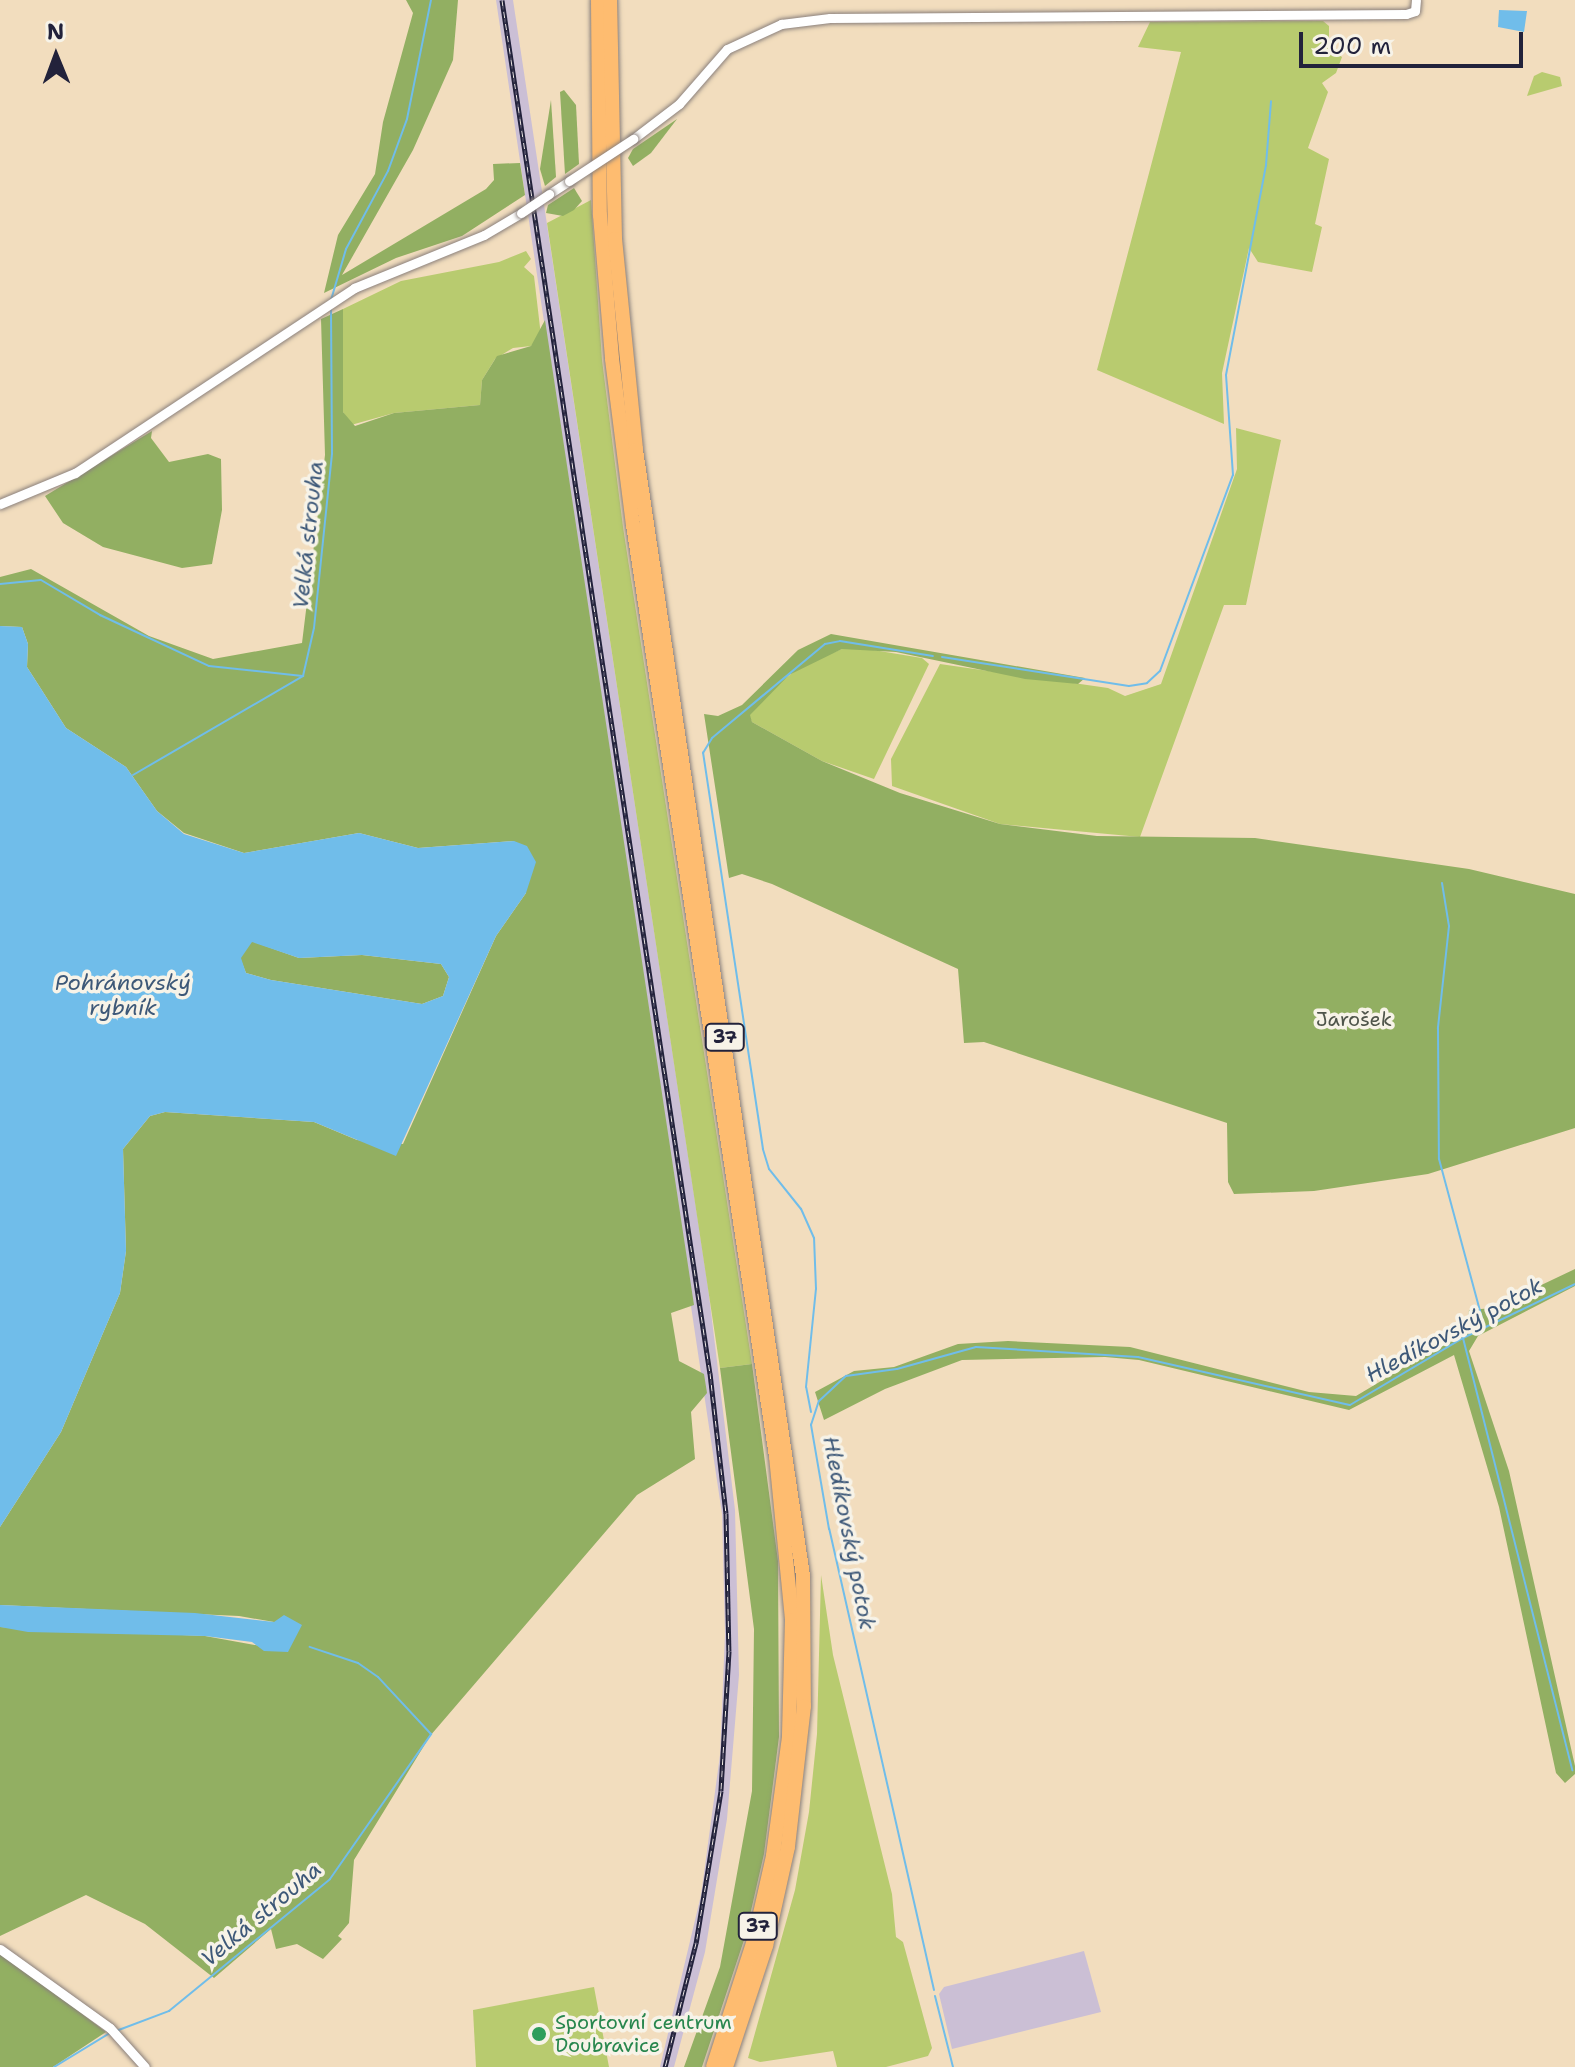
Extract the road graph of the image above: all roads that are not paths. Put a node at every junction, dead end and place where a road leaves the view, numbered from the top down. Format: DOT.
graph roads {
  1 [pos="598,0"];
  2 [pos="610,0"];
  3 [pos="1416,0"];
  4 [pos="0,504"];
  5 [pos="0,1949"];
  6 [pos="145,2067"];
  7 [pos="713,2067"];
  8 [pos="726,2067"];
  1 -- 7 [label="highway, 37"];
  2 -- 8 [label="highway, 37"];
  3 -- 4 [label="street, bridge"];
  5 -- 6 [label="street"];
}
